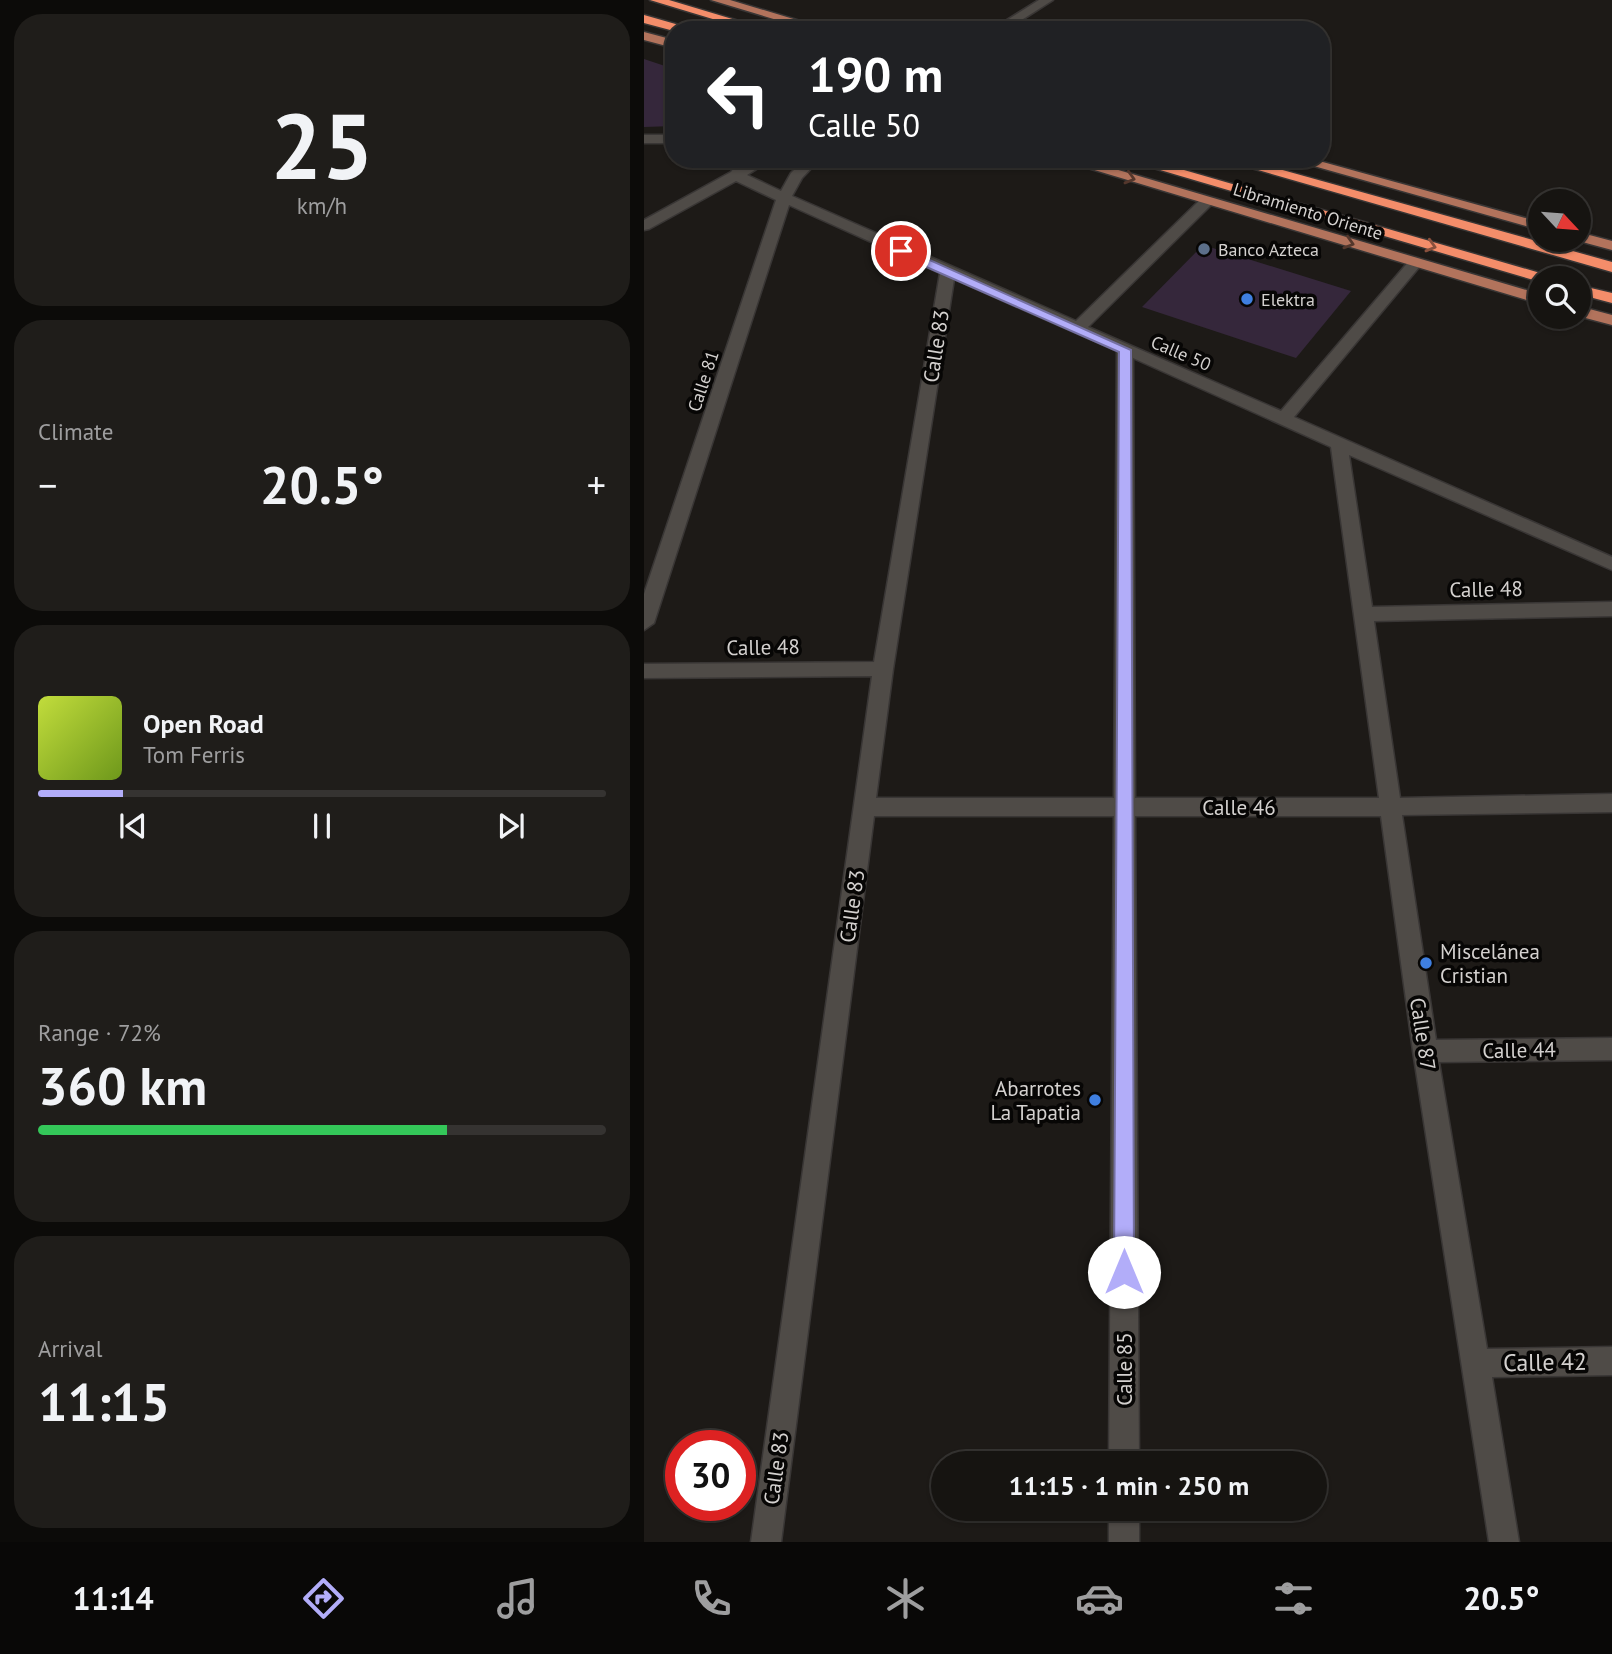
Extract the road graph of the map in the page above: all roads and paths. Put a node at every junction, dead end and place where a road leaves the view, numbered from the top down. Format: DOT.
graph roads {
  1 [pos="656,0"];
  2 [pos="717,0"];
  3 [pos="1047,0"];
  4 [pos="644,19"];
  5 [pos="731,21"];
  6 [pos="792,21"];
  7 [pos="1011,21"];
  8 [pos="665,25"];
  9 [pos="644,36"];
  10 [pos="665,42"];
  11 [pos="644,139"];
  12 [pos="665,139"];
  13 [pos="741,168"];
  14 [pos="749,168"];
  15 [pos="804,168"];
  16 [pos="1095,168"];
  17 [pos="1161,168"];
  18 [pos="1259,168"];
  19 [pos="1329,168"];
  20 [pos="736,175"];
  21 [pos="784,198"];
  22 [pos="1207,201"];
  23 [pos="644,208"];
  24 [pos="662,216"];
  25 [pos="1528,223"];
  26 [pos="644,226"];
  27 [pos="1591,240"];
  28 [pos="1612,246"];
  29 [pos="1415,263"];
  30 [pos="1612,267"];
  31 [pos="948,272"];
  32 [pos="1528,274"];
  33 [pos="1591,292"];
  34 [pos="1528,296"];
  35 [pos="1612,298"];
  36 [pos="1591,314"];
  37 [pos="1612,320"];
  38 [pos="1077,329"];
  39 [pos="1125,350"];
  40 [pos="1284,418"];
  41 [pos="1339,442"];
  42 [pos="1612,564"];
  43 [pos="1612,609"];
  44 [pos="1362,614"];
  45 [pos="644,623"];
  46 [pos="883,668"];
  47 [pos="644,671"];
  48 [pos="1612,803"];
  49 [pos="866,807"];
  50 [pos="1125,807"];
  51 [pos="1390,807"];
  52 [pos="1612,1049"];
  53 [pos="1425,1051"];
  54 [pos="1612,1360"];
  55 [pos="1477,1363"];
  56 [pos="1124,1451"];
  57 [pos="1124,1521"];
  58 [pos="766,1542"];
  59 [pos="1124,1542"];
  60 [pos="1504,1542"];
  1 -- 5 [label="highway"];
  2 -- 6 [label="main road"];
  3 -- 7 [label="street"];
  4 -- 8 [label="highway"];
  9 -- 10 [label="main road"];
  11 -- 12 [label="street"];
  13 -- 20 [label="street"];
  14 -- 20 [label="street"];
  15 -- 21 [label="street, Calle 81"];
  16 -- 22 [label="main road, Libramiento Oriente, one-way"];
  17 -- 32 [label="highway, Libramiento Oriente, one-way"];
  18 -- 30 [label="highway, Libramiento Oriente"];
  19 -- 25 [label="main road"];
  20 -- 21 [label="street, Calle 50"];
  20 -- 24 [label="street"];
  21 -- 31 [label="street, Calle 50"];
  21 -- 45 [label="street, Calle 81"];
  22 -- 29 [label="main road, Libramiento Oriente, one-way"];
  22 -- 38 [label="street"];
  23 -- 24 [label="street"];
  24 -- 26 [label="street"];
  27 -- 28 [label="main road"];
  29 -- 34 [label="main road, Libramiento Oriente"];
  29 -- 40 [label="street"];
  31 -- 38 [label="street, Calle 50"];
  31 -- 46 [label="street, Calle 83"];
  33 -- 35 [label="highway"];
  36 -- 37 [label="main road"];
  38 -- 39 [label="street, Calle 50"];
  39 -- 40 [label="street, Calle 50"];
  39 -- 50 [label="street, Calle 85"];
  40 -- 41 [label="street, Calle 50"];
  41 -- 42 [label="street, Calle 50"];
  41 -- 44 [label="street, Calle 87"];
  43 -- 44 [label="street, Calle 48"];
  44 -- 51 [label="street, Calle 87"];
  46 -- 47 [label="street, Calle 48"];
  46 -- 49 [label="street, Calle 83"];
  48 -- 51 [label="street, Calle 46"];
  49 -- 50 [label="street, Calle 46"];
  49 -- 58 [label="street, Calle 83"];
  50 -- 51 [label="street, Calle 46"];
  50 -- 56 [label="street, Calle 85"];
  51 -- 53 [label="street, Calle 87"];
  52 -- 53 [label="street, Calle 44"];
  53 -- 55 [label="street, Calle 87"];
  54 -- 55 [label="street, Calle 42"];
  55 -- 60 [label="street, Calle 87"];
  57 -- 59 [label="street"];
}
